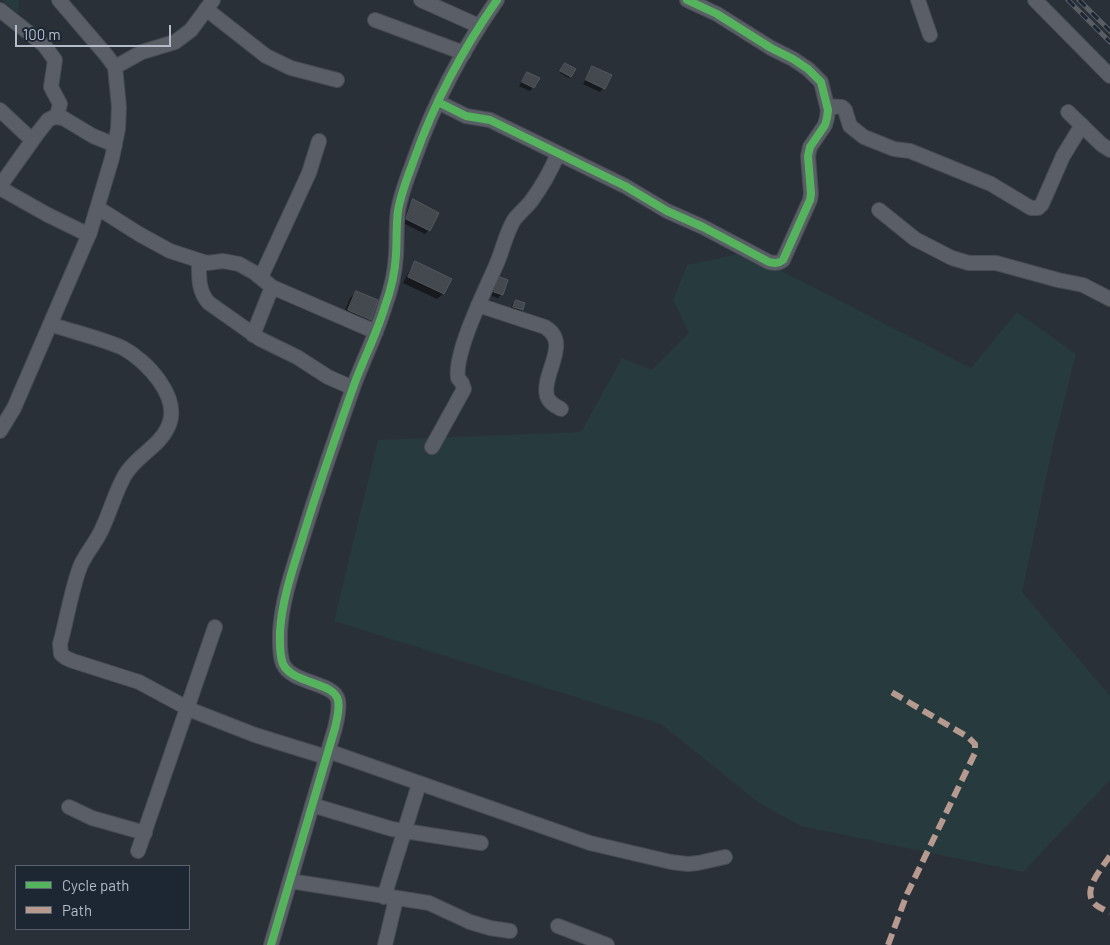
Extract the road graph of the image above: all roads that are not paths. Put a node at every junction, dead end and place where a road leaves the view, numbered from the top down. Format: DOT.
graph roads {
  1 [pos="59,0"];
  2 [pos="421,0"];
  3 [pos="497,0"];
  4 [pos="687,0"];
  5 [pos="918,0"];
  6 [pos="1035,0"];
  7 [pos="210,4"];
  8 [pos="0,10"];
  9 [pos="374,20"];
  10 [pos="479,26"];
  11 [pos="930,35"];
  12 [pos="464,53"];
  13 [pos="115,67"];
  14 [pos="1110,76"];
  15 [pos="337,80"];
  16 [pos="438,102"];
  17 [pos="827,106"];
  18 [pos="0,110"];
  19 [pos="1068,112"];
  20 [pos="58,116"];
  21 [pos="1082,125"];
  22 [pos="32,140"];
  23 [pos="319,141"];
  24 [pos="115,145"];
  25 [pos="1110,150"];
  26 [pos="558,154"];
  27 [pos="0,187"];
  28 [pos="98,208"];
  29 [pos="879,210"];
  30 [pos="89,235"];
  31 [pos="199,262"];
  32 [pos="260,277"];
  33 [pos="272,287"];
  34 [pos="1110,299"];
  35 [pos="478,305"];
  36 [pos="50,324"];
  37 [pos="376,332"];
  38 [pos="253,335"];
  39 [pos="353,388"];
  40 [pos="561,409"];
  41 [pos="0,431"];
  42 [pos="432,447"];
  43 [pos="215,627"];
  44 [pos="187,708"];
  45 [pos="327,754"];
  46 [pos="419,784"];
  47 [pos="312,805"];
  48 [pos="69,808"];
  49 [pos="405,831"];
  50 [pos="145,833"];
  51 [pos="481,843"];
  52 [pos="138,851"];
  53 [pos="724,857"];
  54 [pos="290,880"];
  55 [pos="390,898"];
  56 [pos="558,926"];
  57 [pos="510,931"];
  58 [pos="271,945"];
  59 [pos="384,945"];
  60 [pos="607,945"];
  1 -- 13 [label="street"];
  2 -- 10 [label="street"];
  3 -- 10 [label="street"];
  4 -- 17 [label="street"];
  5 -- 11 [label="street"];
  6 -- 14 [label="street"];
  7 -- 13 [label="street"];
  7 -- 15 [label="street"];
  8 -- 20 [label="street"];
  9 -- 12 [label="street"];
  10 -- 12 [label="street"];
  12 -- 16 [label="street"];
  13 -- 24 [label="street"];
  16 -- 26 [label="street"];
  16 -- 37 [label="street"];
  17 -- 21 [label="street"];
  17 -- 26 [label="street"];
  18 -- 22 [label="street"];
  19 -- 21 [label="street"];
  20 -- 22 [label="street"];
  20 -- 24 [label="street"];
  21 -- 25 [label="street"];
  22 -- 27 [label="street"];
  23 -- 32 [label="street"];
  24 -- 28 [label="street"];
  26 -- 35 [label="street"];
  27 -- 30 [label="street"];
  28 -- 30 [label="street"];
  28 -- 31 [label="street"];
  29 -- 34 [label="street"];
  30 -- 36 [label="street"];
  31 -- 32 [label="street"];
  31 -- 38 [label="street"];
  32 -- 33 [label="street"];
  33 -- 37 [label="street"];
  33 -- 38 [label="street"];
  35 -- 40 [label="street"];
  35 -- 42 [label="street"];
  36 -- 41 [label="street"];
  36 -- 44 [label="street"];
  37 -- 39 [label="street"];
  38 -- 39 [label="street"];
  39 -- 45 [label="street"];
  43 -- 44 [label="street"];
  44 -- 45 [label="street"];
  44 -- 50 [label="street"];
  45 -- 46 [label="street"];
  45 -- 47 [label="street"];
  46 -- 49 [label="street"];
  46 -- 53 [label="street"];
  47 -- 49 [label="street"];
  47 -- 54 [label="street"];
  48 -- 50 [label="street"];
  49 -- 51 [label="street"];
  49 -- 55 [label="street"];
  50 -- 52 [label="street"];
  54 -- 55 [label="street"];
  54 -- 58 [label="street"];
  55 -- 57 [label="street"];
  55 -- 59 [label="street"];
  56 -- 60 [label="street"];
}
